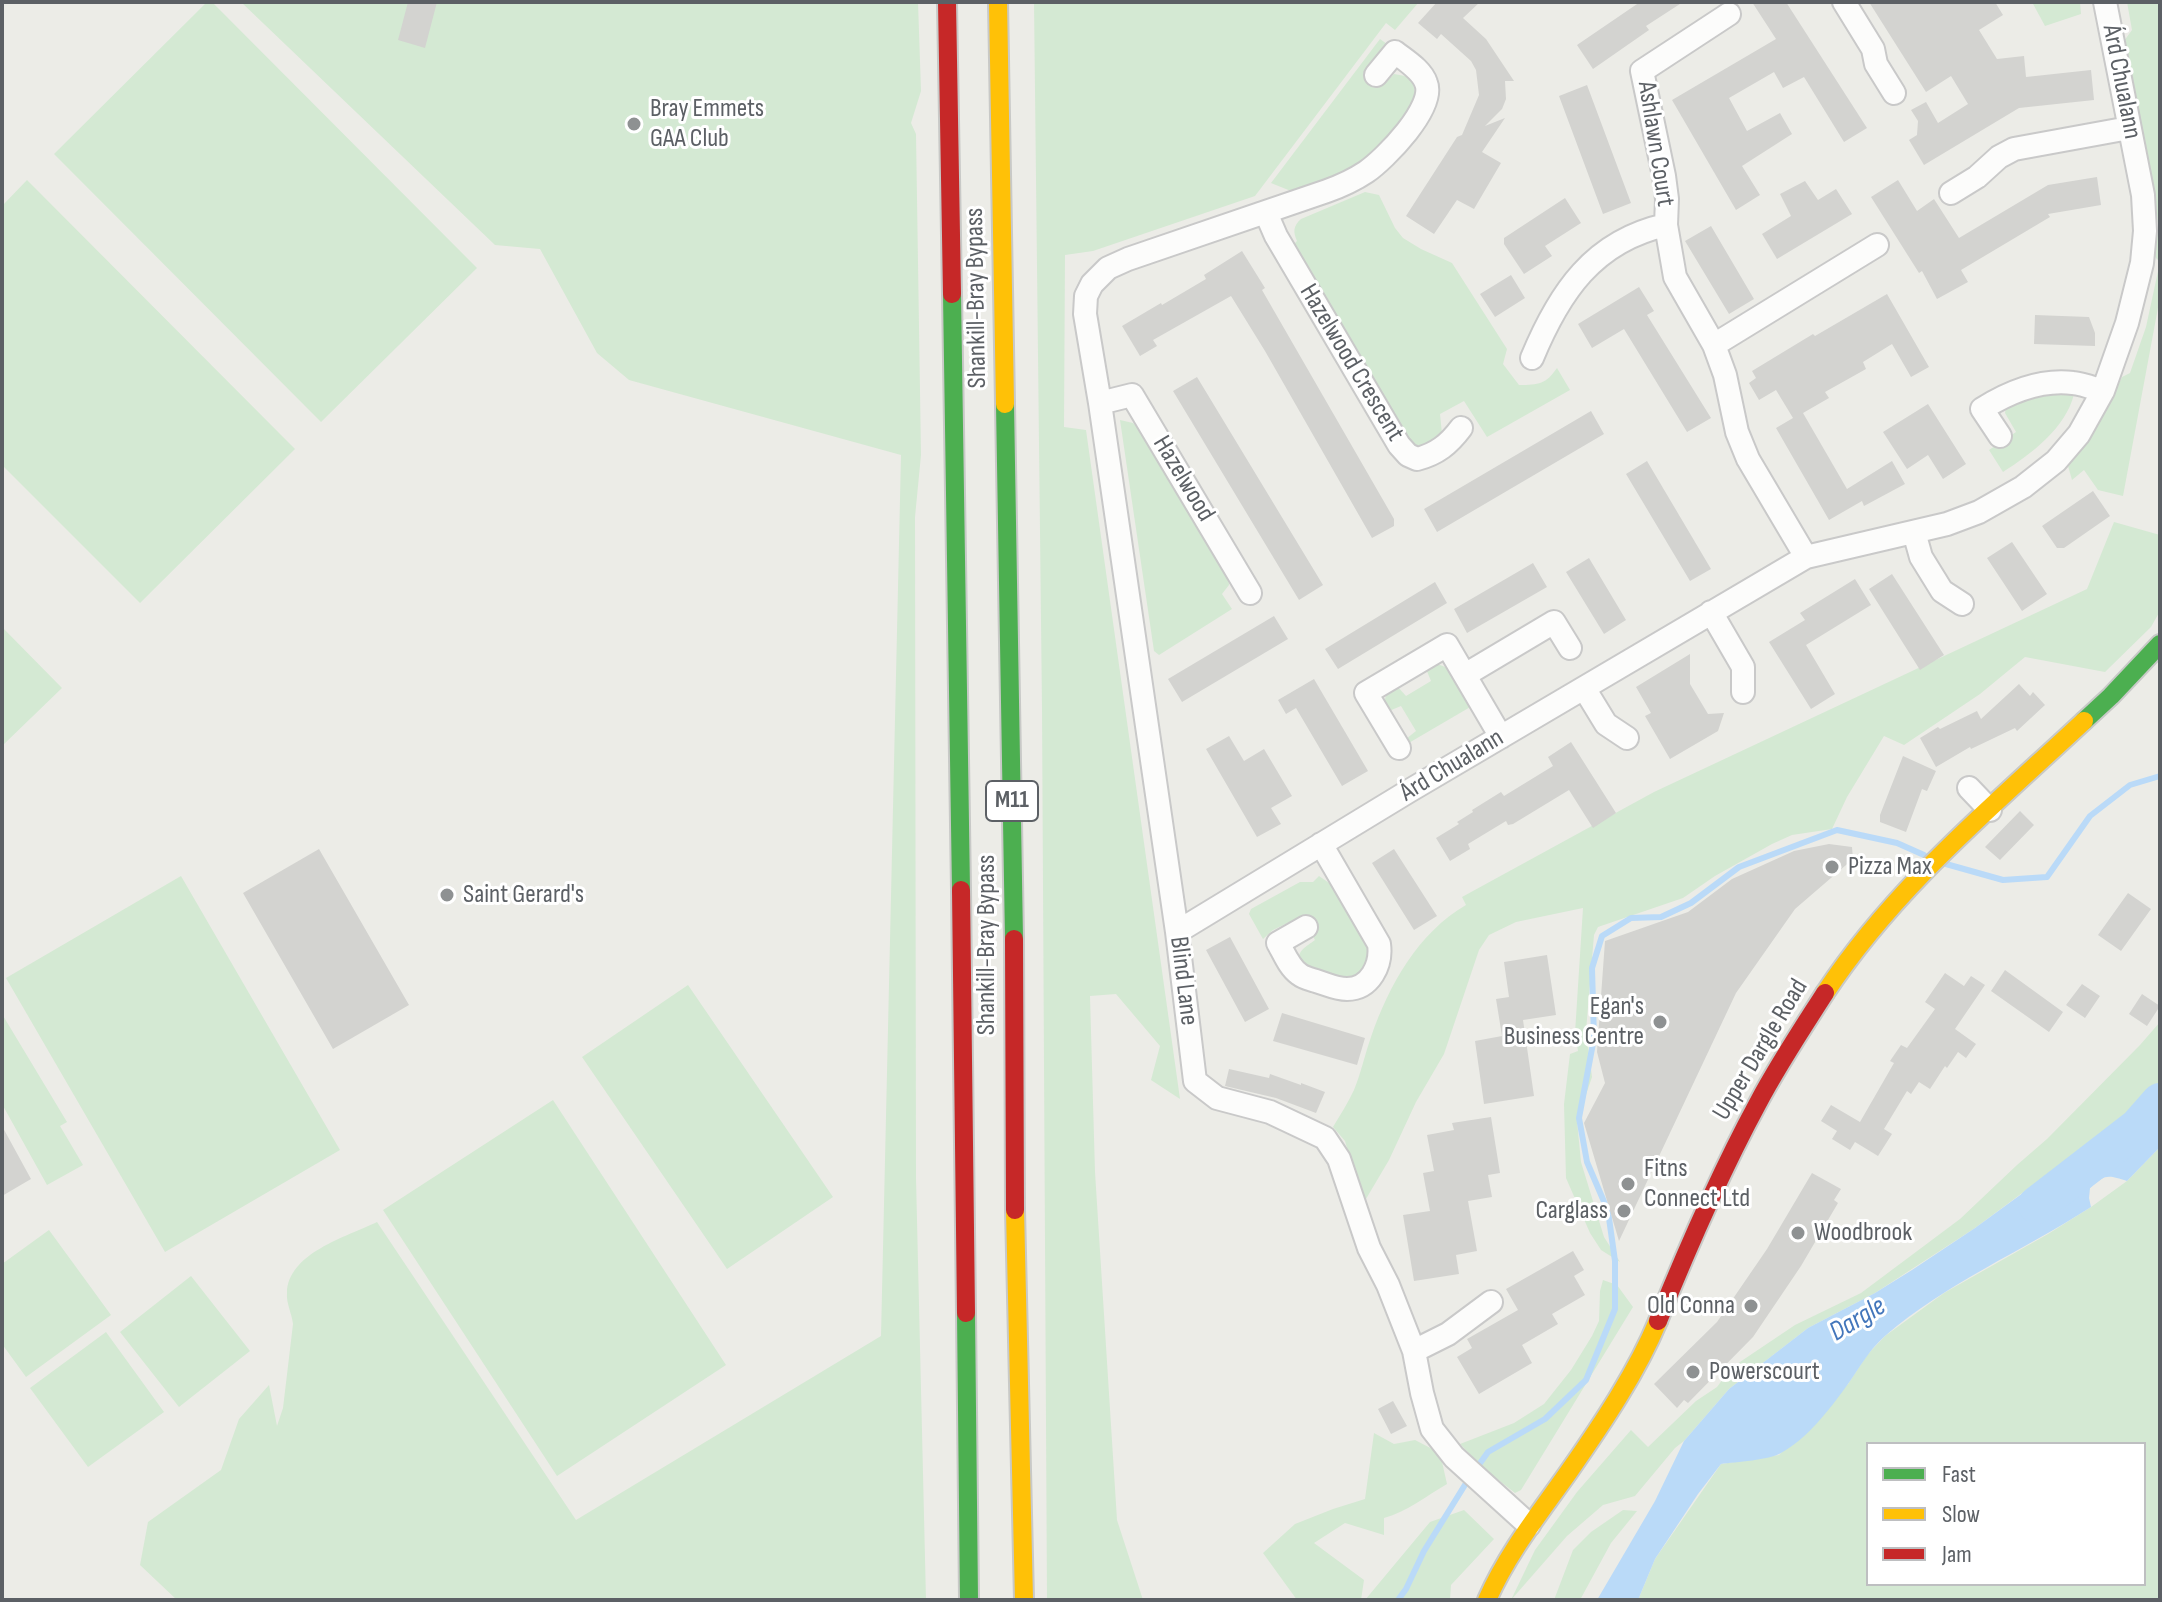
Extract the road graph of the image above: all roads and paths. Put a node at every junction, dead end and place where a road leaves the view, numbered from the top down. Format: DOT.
graph roads {
  1 [pos="947,2"];
  2 [pos="998,2"];
  3 [pos="1844,2"];
  4 [pos="2105,2"];
  5 [pos="1729,14"];
  6 [pos="1376,75"];
  7 [pos="1894,93"];
  8 [pos="2129,128"];
  9 [pos="1951,193"];
  10 [pos="1266,213"];
  11 [pos="1666,225"];
  12 [pos="1877,245"];
  13 [pos="1714,345"];
  14 [pos="1532,358"];
  15 [pos="2103,391"];
  16 [pos="1100,403"];
  17 [pos="1461,428"];
  18 [pos="2000,436"];
  19 [pos="1914,532"];
  20 [pos="1806,557"];
  21 [pos="1250,593"];
  22 [pos="1962,604"];
  23 [pos="1711,612"];
  24 [pos="2160,644"];
  25 [pos="1570,648"];
  26 [pos="1465,675"];
  27 [pos="1584,688"];
  28 [pos="1743,692"];
  29 [pos="1501,737"];
  30 [pos="1627,738"];
  31 [pos="1399,748"];
  32 [pos="1969,788"];
  33 [pos="1990,810"];
  34 [pos="1321,844"];
  35 [pos="1306,927"];
  36 [pos="1177,932"];
  37 [pos="1491,1302"];
  38 [pos="1414,1351"];
  39 [pos="1529,1525"];
  40 [pos="969,1600"];
  41 [pos="1024,1600"];
  42 [pos="1487,1600"];
  1 -- 40 [label="main road, Shankill-Bray Bypass / M11"];
  2 -- 41 [label="main road, Shankill-Bray Bypass / M11"];
  3 -- 7 [label="street"];
  4 -- 8 [label="street, Árd Chualann"];
  5 -- 11 [label="street, Ashlawn Court"];
  6 -- 10 [label="street"];
  8 -- 9 [label="street"];
  8 -- 15 [label="street, Árd Chualann"];
  10 -- 16 [label="street, Blind Lane"];
  10 -- 17 [label="street, Hazelwood Crescent"];
  11 -- 13 [label="street, Ashlawn Court"];
  11 -- 14 [label="street, Ashlawn Court"];
  12 -- 13 [label="street"];
  13 -- 20 [label="street, Ashlawn Court"];
  15 -- 18 [label="street"];
  15 -- 19 [label="street, Árd Chualann"];
  16 -- 21 [label="street, Hazelwood"];
  16 -- 36 [label="street, Blind Lane"];
  19 -- 20 [label="street, Árd Chualann"];
  19 -- 22 [label="street"];
  20 -- 23 [label="street, Árd Chualann"];
  23 -- 27 [label="street, Árd Chualann"];
  23 -- 28 [label="street"];
  24 -- 33 [label="main road, Upper Dargle Road"];
  25 -- 26 [label="street"];
  26 -- 29 [label="street"];
  26 -- 31 [label="street"];
  27 -- 29 [label="street, Árd Chualann"];
  27 -- 30 [label="street"];
  29 -- 34 [label="street, Árd Chualann"];
  32 -- 33 [label="street"];
  33 -- 39 [label="main road, Upper Dargle Road"];
  34 -- 35 [label="street"];
  34 -- 36 [label="street, Árd Chualann"];
  36 -- 38 [label="street, Blind Lane"];
  37 -- 38 [label="street"];
  38 -- 39 [label="street, Blind Lane"];
  39 -- 42 [label="main road, Upper Dargle Road"];
}
